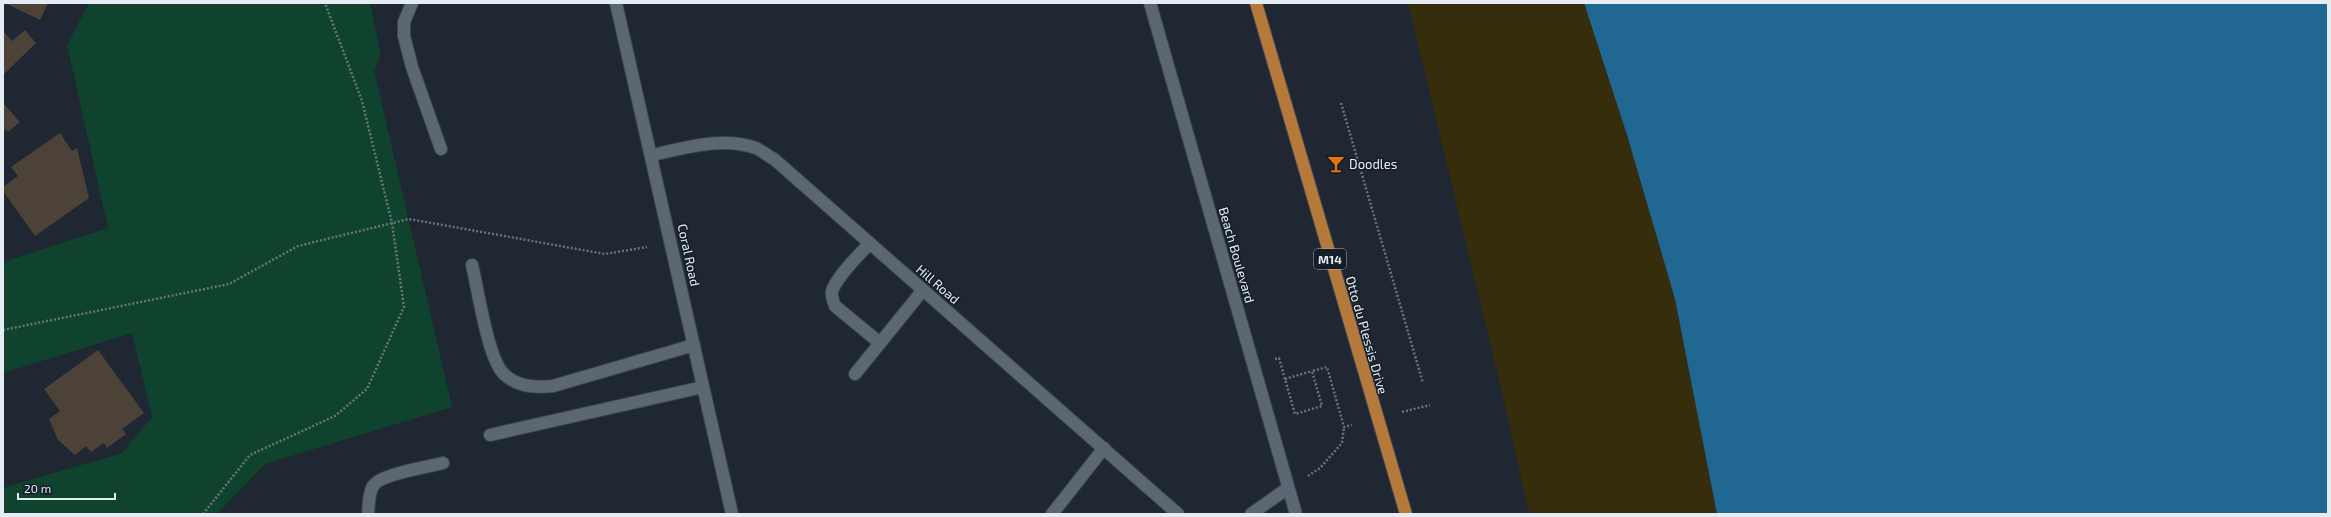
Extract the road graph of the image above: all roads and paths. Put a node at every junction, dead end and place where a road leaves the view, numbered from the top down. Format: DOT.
graph roads {
  1 [pos="325,3"];
  2 [pos="412,3"];
  3 [pos="616,3"];
  4 [pos="1150,3"];
  5 [pos="1256,3"];
  6 [pos="1341,103"];
  7 [pos="441,149"];
  8 [pos="652,155"];
  9 [pos="392,223"];
  10 [pos="672,243"];
  11 [pos="870,243"];
  12 [pos="472,266"];
  13 [pos="923,290"];
  14 [pos="3,330"];
  15 [pos="880,343"];
  16 [pos="694,345"];
  17 [pos="1272,360"];
  18 [pos="1312,371"];
  19 [pos="855,374"];
  20 [pos="1285,379"];
  21 [pos="1423,383"];
  22 [pos="703,387"];
  23 [pos="1430,405"];
  24 [pos="1402,412"];
  25 [pos="1352,425"];
  26 [pos="1344,427"];
  27 [pos="490,435"];
  28 [pos="1104,448"];
  29 [pos="443,463"];
  30 [pos="1288,488"];
  31 [pos="204,514"];
  32 [pos="368,514"];
  33 [pos="732,514"];
  34 [pos="1052,514"];
  35 [pos="1178,514"];
  36 [pos="1251,514"];
  37 [pos="1296,514"];
  38 [pos="1406,514"];
  1 -- 9 [label="path"];
  2 -- 7 [label="street"];
  3 -- 8 [label="street, Coral Road"];
  4 -- 30 [label="street, Beach Boulevard"];
  5 -- 38 [label="main road, Otto du Plessis Drive / M14"];
  6 -- 21 [label="path"];
  8 -- 10 [label="street, Coral Road"];
  8 -- 11 [label="street, Hill Road"];
  9 -- 10 [label="path"];
  9 -- 14 [label="path"];
  9 -- 31 [label="path"];
  10 -- 16 [label="street, Coral Road"];
  11 -- 13 [label="street, Hill Road"];
  11 -- 15 [label="street"];
  12 -- 16 [label="street"];
  13 -- 15 [label="street"];
  13 -- 28 [label="street, Hill Road"];
  15 -- 19 [label="street"];
  16 -- 22 [label="street, Coral Road"];
  17 -- 20 [label="path"];
  18 -- 20 [label="path"];
  18 -- 20 [label="path"];
  18 -- 26 [label="path"];
  22 -- 27 [label="street"];
  22 -- 33 [label="street, Coral Road"];
  23 -- 24 [label="path"];
  25 -- 26 [label="path"];
  26 -- 30 [label="path"];
  28 -- 34 [label="street"];
  28 -- 35 [label="street, Hill Road"];
  29 -- 32 [label="street"];
  30 -- 36 [label="street"];
  30 -- 37 [label="street, Beach Boulevard"];
}
